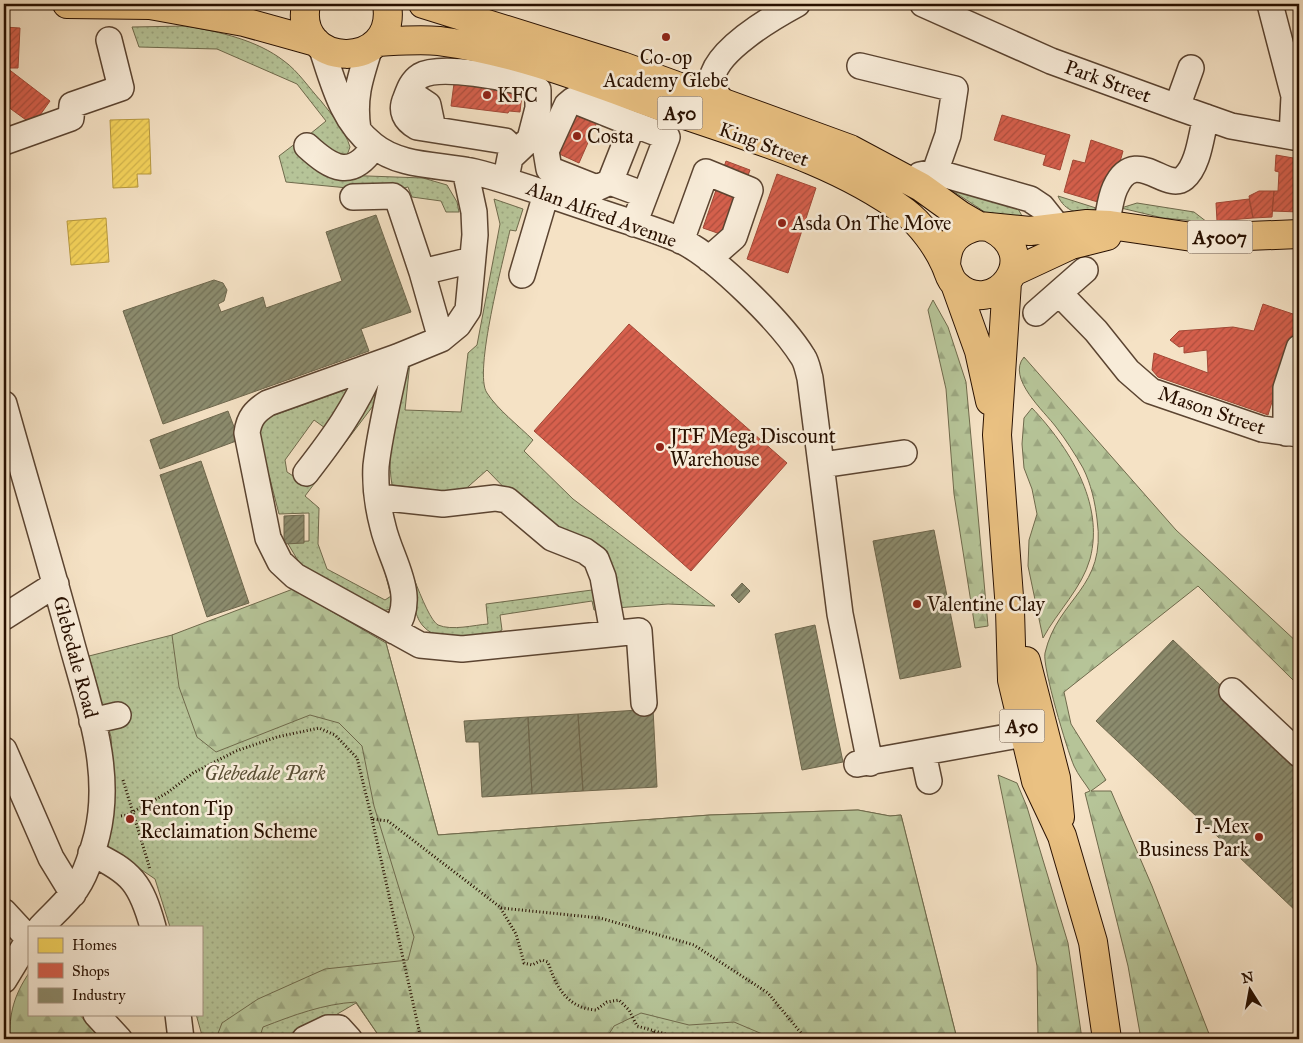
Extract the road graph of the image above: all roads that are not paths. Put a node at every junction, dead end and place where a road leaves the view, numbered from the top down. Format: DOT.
graph roads {
  1 [pos="67,4"];
  2 [pos="152,4"];
  3 [pos="306,4"];
  4 [pos="387,4"];
  5 [pos="423,4"];
  6 [pos="456,4"];
  7 [pos="797,4"];
  8 [pos="924,4"];
  9 [pos="1270,4"];
  10 [pos="483,24"];
  11 [pos="109,40"];
  12 [pos="319,44"];
  13 [pos="374,45"];
  14 [pos="860,66"];
  15 [pos="1191,68"];
  16 [pos="723,103"];
  17 [pos="1177,107"];
  18 [pos="1206,117"];
  19 [pos="633,124"];
  20 [pos="1296,124"];
  21 [pos="366,139"];
  22 [pos="4,142"];
  23 [pos="307,146"];
  24 [pos="512,156"];
  25 [pos="465,170"];
  26 [pos="935,172"];
  27 [pos="905,178"];
  28 [pos="504,179"];
  29 [pos="610,182"];
  30 [pos="546,194"];
  31 [pos="645,195"];
  32 [pos="353,197"];
  33 [pos="634,224"];
  34 [pos="1106,225"];
  35 [pos="985,227"];
  36 [pos="1058,227"];
  37 [pos="1141,231"];
  38 [pos="1299,234"];
  39 [pos="681,241"];
  40 [pos="709,259"];
  41 [pos="472,260"];
  42 [pos="1085,270"];
  43 [pos="422,272"];
  44 [pos="950,274"];
  45 [pos="522,275"];
  46 [pos="1010,277"];
  47 [pos="1059,293"];
  48 [pos="1036,313"];
  49 [pos="442,338"];
  50 [pos="1299,348"];
  51 [pos="397,358"];
  52 [pos="373,366"];
  53 [pos="4,404"];
  54 [pos="1292,433"];
  55 [pos="997,435"];
  56 [pos="904,453"];
  57 [pos="822,465"];
  58 [pos="306,473"];
  59 [pos="378,497"];
  60 [pos="56,584"];
  61 [pos="1010,610"];
  62 [pos="4,617"];
  63 [pos="394,631"];
  64 [pos="613,633"];
  65 [pos="1232,691"];
  66 [pos="644,703"];
  67 [pos="118,715"];
  68 [pos="92,721"];
  69 [pos="1024,734"];
  70 [pos="4,750"];
  71 [pos="923,753"];
  72 [pos="1299,754"];
  73 [pos="929,781"];
  74 [pos="1062,836"];
  75 [pos="92,853"];
  76 [pos="66,900"];
  77 [pos="4,912"];
  78 [pos="41,926"];
  79 [pos="153,926"];
  80 [pos="28,938"];
  81 [pos="28,941"];
  82 [pos="4,980"];
  83 [pos="98,1016"];
  84 [pos="178,1016"];
  85 [pos="119,1039"];
  86 [pos="181,1039"];
  87 [pos="305,1039"];
  88 [pos="349,1039"];
  89 [pos="1107,1039"];
  1 -- 2 [label="main road"];
  2 -- 12 [label="main road"];
  3 -- 12 [label="main road"];
  4 -- 13 [label="main road"];
  5 -- 10 [label="main road, King Street / A50"];
  6 -- 10 [label="main road, A50"];
  7 -- 16 [label="street"];
  8 -- 17 [label="street, Park Street"];
  9 -- 20 [label="street"];
  10 -- 16 [label="main road, King Street / A50"];
  11 -- 22 [label="street"];
  12 -- 13 [label="main road, A50"];
  12 -- 21 [label="street"];
  13 -- 21 [label="street"];
  13 -- 44 [label="main road, King Street / A50"];
  14 -- 26 [label="street"];
  15 -- 17 [label="street"];
  16 -- 27 [label="main road, King Street / A50"];
  17 -- 18 [label="street, Park Street"];
  18 -- 20 [label="street, Park Street"];
  18 -- 34 [label="street"];
  19 -- 29 [label="street"];
  19 -- 29 [label="street"];
  19 -- 31 [label="street"];
  21 -- 23 [label="street"];
  21 -- 25 [label="street, Alan Alfred Avenue"];
  24 -- 24 [label="street"];
  24 -- 28 [label="street"];
  25 -- 28 [label="street, Alan Alfred Avenue"];
  25 -- 41 [label="street"];
  26 -- 27 [label="street"];
  26 -- 36 [label="street"];
  27 -- 35 [label="main road, King Street / A50"];
  28 -- 30 [label="street, Alan Alfred Avenue"];
  29 -- 31 [label="street"];
  30 -- 33 [label="street, Alan Alfred Avenue"];
  30 -- 45 [label="street"];
  31 -- 33 [label="street"];
  32 -- 43 [label="street"];
  33 -- 39 [label="street, Alan Alfred Avenue"];
  34 -- 36 [label="main road, King Street / A5007"];
  34 -- 37 [label="main road, King Street / A5007"];
  35 -- 36 [label="main road, King Street / A5007"];
  35 -- 44 [label="main road, King Street"];
  35 -- 46 [label="main road, King Street / A50"];
  37 -- 38 [label="main road, King Street / A5007"];
  37 -- 46 [label="main road, King Street / A5007"];
  39 -- 40 [label="street, Alan Alfred Avenue"];
  39 -- 40 [label="street"];
  40 -- 57 [label="street, Alan Alfred Avenue"];
  41 -- 43 [label="street"];
  41 -- 49 [label="street"];
  42 -- 47 [label="street"];
  43 -- 49 [label="street"];
  44 -- 46 [label="main road, King Street / A50"];
  44 -- 55 [label="main road, A50"];
  46 -- 55 [label="main road, A50"];
  47 -- 48 [label="street"];
  47 -- 54 [label="street, Mason Street"];
  49 -- 51 [label="street"];
  50 -- 54 [label="street"];
  51 -- 52 [label="street"];
  51 -- 59 [label="street"];
  52 -- 58 [label="street"];
  52 -- 63 [label="street"];
  53 -- 60 [label="street, Glebedale Road"];
  55 -- 61 [label="main road, A50"];
  56 -- 57 [label="street"];
  57 -- 71 [label="street, Alan Alfred Avenue"];
  59 -- 63 [label="street"];
  59 -- 64 [label="street"];
  60 -- 62 [label="street"];
  60 -- 68 [label="street, Glebedale Road"];
  61 -- 69 [label="main road, A50"];
  61 -- 74 [label="main road, A50"];
  63 -- 64 [label="street"];
  64 -- 66 [label="street"];
  65 -- 72 [label="street"];
  67 -- 68 [label="street"];
  68 -- 75 [label="street, Glebedale Road"];
  69 -- 71 [label="street"];
  69 -- 74 [label="main road, A50"];
  70 -- 76 [label="street"];
  71 -- 73 [label="street"];
  74 -- 89 [label="main road, A50"];
  75 -- 76 [label="street, Glebedale Road"];
  75 -- 79 [label="street"];
  76 -- 78 [label="street, Glebedale Road"];
  77 -- 80 [label="street"];
  81 -- 82 [label="street"];
  83 -- 85 [label="street"];
  84 -- 86 [label="street"];
  87 -- 88 [label="street"];
}
